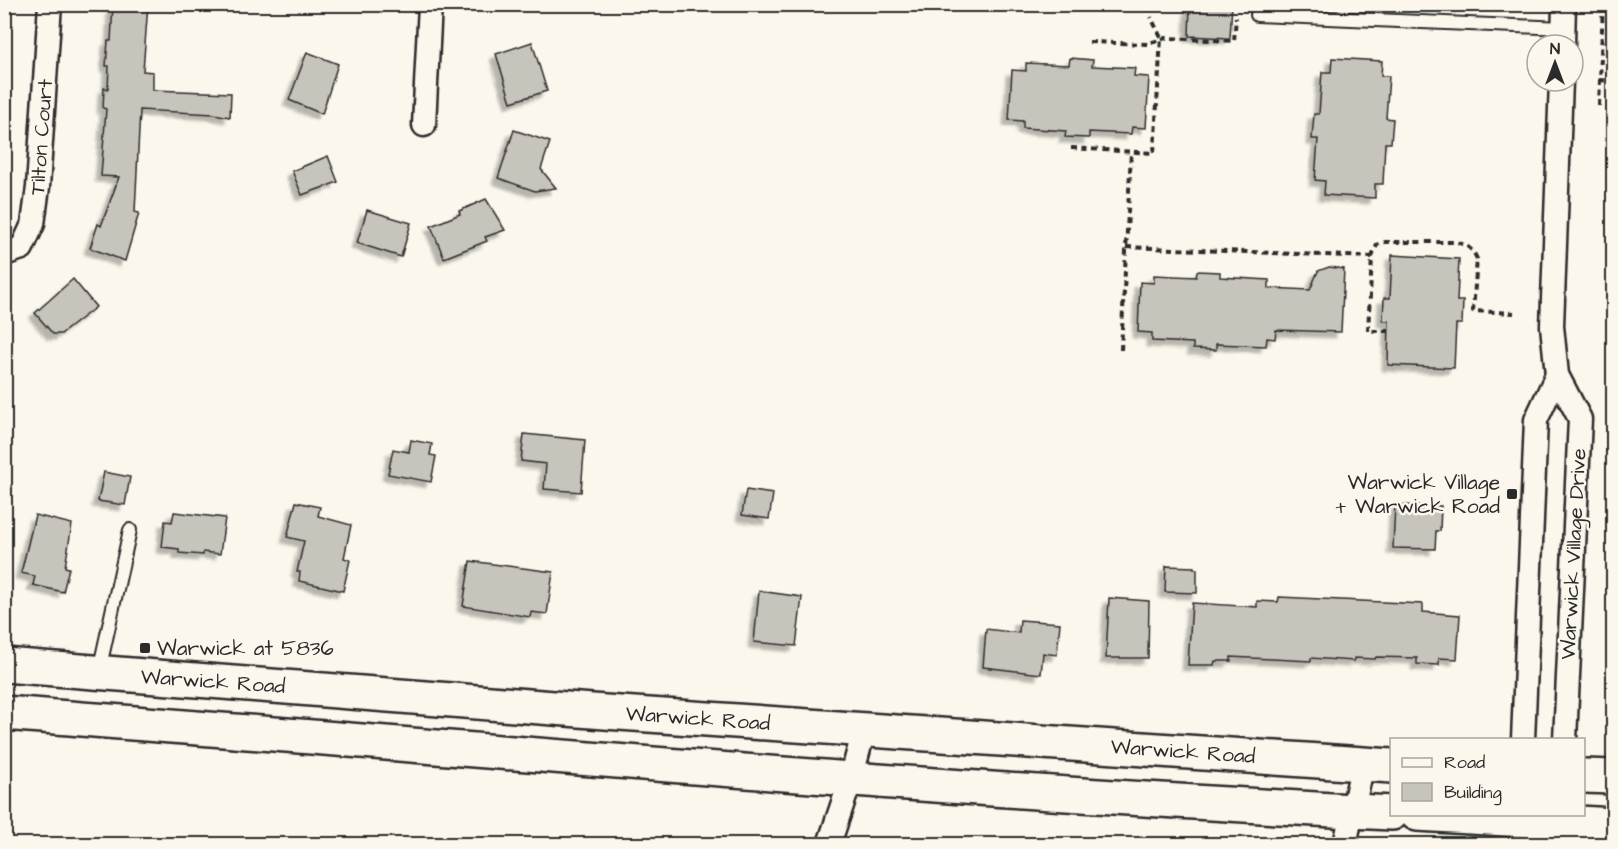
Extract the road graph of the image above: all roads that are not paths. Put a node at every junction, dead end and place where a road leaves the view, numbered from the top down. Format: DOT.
graph roads {
  1 [pos="50,4"];
  2 [pos="430,4"];
  3 [pos="1564,4"];
  4 [pos="1257,15"];
  5 [pos="1563,33"];
  6 [pos="1525,34"];
  7 [pos="1561,93"];
  8 [pos="424,125"];
  9 [pos="4,254"];
  10 [pos="1557,375"];
  11 [pos="130,530"];
  12 [pos="4,665"];
  13 [pos="98,672"];
  14 [pos="4,713"];
  15 [pos="864,730"];
  16 [pos="1523,738"];
  17 [pos="1565,738"];
  18 [pos="1377,765"];
  19 [pos="1585,776"];
  20 [pos="1614,777"];
  21 [pos="851,779"];
  22 [pos="1352,811"];
  23 [pos="1390,813"];
  24 [pos="1478,816"];
  25 [pos="1539,818"];
  26 [pos="1614,825"];
  27 [pos="829,844"];
  28 [pos="1345,844"];
  1 -- 9 [label="street, Tilton Court"];
  2 -- 8 [label="street"];
  3 -- 5 [label="street"];
  4 -- 6 [label="lane"];
  7 -- 10 [label="street, Warwick Village Drive"];
  10 -- 16 [label="street, Warwick Village Drive"];
  10 -- 17 [label="street, Warwick Village Drive"];
  11 -- 13 [label="lane"];
  12 -- 13 [label="main road, Warwick Road"];
  13 -- 15 [label="main road, Warwick Road"];
  14 -- 21 [label="main road"];
  15 -- 18 [label="main road, Warwick Road"];
  15 -- 21 [label="street"];
  18 -- 22 [label="street"];
  19 -- 20 [label="main road"];
  21 -- 22 [label="main road"];
  21 -- 27 [label="street"];
  22 -- 23 [label="main road"];
  22 -- 28 [label="street"];
  24 -- 25 [label="main road"];
  25 -- 26 [label="main road"];
}
